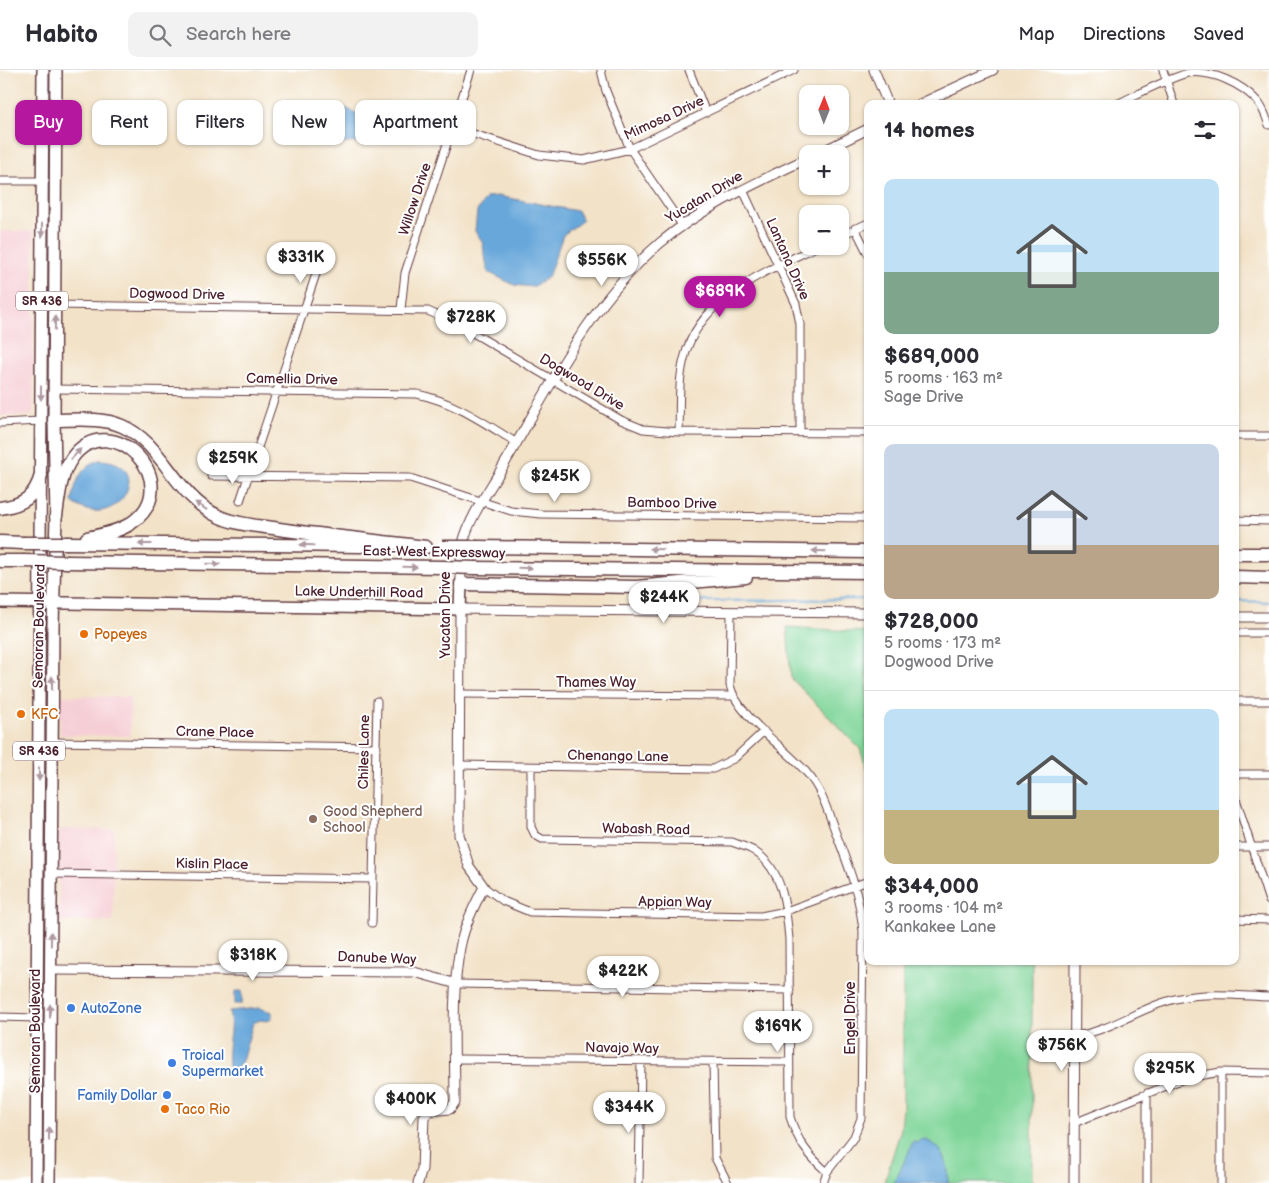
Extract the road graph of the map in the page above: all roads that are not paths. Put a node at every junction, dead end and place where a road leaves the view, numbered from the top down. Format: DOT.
graph roads {
  1 [pos="43,70"];
  2 [pos="56,70"];
  3 [pos="471,70"];
  4 [pos="601,70"];
  5 [pos="689,70"];
  6 [pos="794,70"];
  7 [pos="874,70"];
  8 [pos="993,70"];
  9 [pos="1163,70"];
  10 [pos="781,73"];
  11 [pos="1166,81"];
  12 [pos="461,100"];
  13 [pos="887,100"];
  14 [pos="929,100"];
  15 [pos="1126,100"];
  16 [pos="1173,100"];
  17 [pos="706,113"];
  18 [pos="1269,125"];
  19 [pos="864,131"];
  20 [pos="476,135"];
  21 [pos="446,145"];
  22 [pos="835,145"];
  23 [pos="630,149"];
  24 [pos="799,162"];
  25 [pos="0,181"];
  26 [pos="42,181"];
  27 [pos="55,182"];
  28 [pos="743,190"];
  29 [pos="682,225"];
  30 [pos="864,225"];
  31 [pos="855,228"];
  32 [pos="849,231"];
  33 [pos="864,246"];
  34 [pos="800,255"];
  35 [pos="779,265"];
  36 [pos="318,268"];
  37 [pos="55,305"];
  38 [pos="304,308"];
  39 [pos="401,309"];
  40 [pos="554,380"];
  41 [pos="54,389"];
  42 [pos="276,391"];
  43 [pos="48,420"];
  44 [pos="0,423"];
  45 [pos="679,432"];
  46 [pos="800,432"];
  47 [pos="864,433"];
  48 [pos="1239,436"];
  49 [pos="1269,436"];
  50 [pos="517,443"];
  51 [pos="41,474"];
  52 [pos="211,476"];
  53 [pos="248,476"];
  54 [pos="240,501"];
  55 [pos="482,503"];
  56 [pos="0,508"];
  57 [pos="56,516"];
  58 [pos="864,518"];
  59 [pos="1239,520"];
  60 [pos="1269,521"];
  61 [pos="0,542"];
  62 [pos="68,543"];
  63 [pos="426,547"];
  64 [pos="864,552"];
  65 [pos="1239,554"];
  66 [pos="1269,554"];
  67 [pos="0,561"];
  68 [pos="778,571"];
  69 [pos="864,572"];
  70 [pos="1239,577"];
  71 [pos="1269,578"];
  72 [pos="461,584"];
  73 [pos="0,602"];
  74 [pos="39,602"];
  75 [pos="54,603"];
  76 [pos="460,609"];
  77 [pos="731,613"];
  78 [pos="864,613"];
  79 [pos="1239,617"];
  80 [pos="1269,617"];
  81 [pos="1239,633"];
  82 [pos="1269,633"];
  83 [pos="460,694"];
  84 [pos="732,696"];
  85 [pos="377,701"];
  86 [pos="1239,701"];
  87 [pos="1269,701"];
  88 [pos="764,731"];
  89 [pos="52,742"];
  90 [pos="377,747"];
  91 [pos="459,765"];
  92 [pos="531,767"];
  93 [pos="1239,774"];
  94 [pos="1269,774"];
  95 [pos="1239,809"];
  96 [pos="1239,846"];
  97 [pos="1251,847"];
  98 [pos="1269,847"];
  99 [pos="51,874"];
  100 [pos="372,878"];
  101 [pos="864,883"];
  102 [pos="856,886"];
  103 [pos="484,887"];
  104 [pos="1269,900"];
  105 [pos="786,911"];
  106 [pos="1239,919"];
  107 [pos="1269,920"];
  108 [pos="372,923"];
  109 [pos="38,948"];
  110 [pos="1076,965"];
  111 [pos="37,967"];
  112 [pos="50,970"];
  113 [pos="456,984"];
  114 [pos="50,988"];
  115 [pos="790,990"];
  116 [pos="1269,997"];
  117 [pos="0,1018"];
  118 [pos="37,1018"];
  119 [pos="1075,1036"];
  120 [pos="456,1059"];
  121 [pos="641,1061"];
  122 [pos="713,1062"];
  123 [pos="788,1062"];
  124 [pos="1221,1072"];
  125 [pos="1269,1073"];
  126 [pos="1147,1093"];
  127 [pos="1074,1122"];
  128 [pos="827,1172"];
  129 [pos="36,1183"];
  130 [pos="49,1183"];
  131 [pos="418,1183"];
  132 [pos="639,1183"];
  133 [pos="728,1183"];
  134 [pos="823,1183"];
  135 [pos="1074,1183"];
  136 [pos="1147,1183"];
  137 [pos="1221,1183"];
  1 -- 26 [label="main road, Semoran Boulevard / SR 436"];
  2 -- 27 [label="main road, Semoran Boulevard / SR 436"];
  3 -- 12 [label="street, Willow Drive"];
  4 -- 23 [label="street"];
  5 -- 17 [label="street"];
  6 -- 10 [label="street, Mimosa Drive"];
  7 -- 13 [label="street"];
  8 -- 14 [label="street"];
  9 -- 11 [label="street"];
  10 -- 17 [label="street, Mimosa Drive"];
  11 -- 15 [label="street"];
  11 -- 16 [label="street"];
  11 -- 18 [label="street"];
  17 -- 23 [label="street, Mimosa Drive"];
  19 -- 22 [label="street"];
  20 -- 23 [label="street, Mimosa Drive"];
  21 -- 39 [label="street, Willow Drive"];
  23 -- 29 [label="street"];
  24 -- 28 [label="street, Yucatan Drive"];
  25 -- 26 [label="street"];
  26 -- 27 [label="street"];
  26 -- 43 [label="main road, Semoran Boulevard / SR 436, one-way"];
  27 -- 37 [label="main road, Semoran Boulevard / SR 436"];
  28 -- 29 [label="street, Yucatan Drive"];
  28 -- 35 [label="street, Lantana Drive"];
  29 -- 40 [label="street, Yucatan Drive"];
  30 -- 31 [label="street"];
  31 -- 32 [label="street"];
  31 -- 33 [label="street"];
  34 -- 35 [label="street"];
  35 -- 45 [label="street"];
  35 -- 46 [label="street, Lantana Drive"];
  36 -- 38 [label="street"];
  37 -- 38 [label="street, Dogwood Drive"];
  41 -- 37 [label="main road, Semoran Boulevard / SR 436, one-way"];
  38 -- 39 [label="street, Dogwood Drive"];
  38 -- 42 [label="street"];
  39 -- 40 [label="street, Dogwood Drive"];
  40 -- 45 [label="street, Dogwood Drive"];
  40 -- 50 [label="street, Yucatan Drive"];
  41 -- 42 [label="street, Camellia Drive"];
  41 -- 43 [label="main road, Semoran Boulevard / SR 436"];
  42 -- 50 [label="street, Camellia Drive"];
  42 -- 53 [label="street"];
  43 -- 44 [label="street"];
  43 -- 51 [label="main road, Semoran Boulevard / SR 436"];
  43 -- 57 [label="main road, Semoran Boulevard / SR 436"];
  63 -- 43 [label="highway, one-way"];
  45 -- 46 [label="street, Dogwood Drive"];
  46 -- 47 [label="street, Dogwood Drive"];
  48 -- 49 [label="street"];
  50 -- 55 [label="street, Yucatan Drive"];
  51 -- 56 [label="highway"];
  51 -- 74 [label="main road, Semoran Boulevard / SR 436"];
  52 -- 53 [label="street, Bamboo Drive"];
  53 -- 54 [label="street"];
  53 -- 55 [label="street, Bamboo Drive"];
  55 -- 58 [label="street, Bamboo Drive"];
  55 -- 72 [label="street, Yucatan Drive"];
  57 -- 62 [label="highway, one-way"];
  57 -- 75 [label="main road, Semoran Boulevard / SR 436"];
  59 -- 60 [label="street"];
  61 -- 62 [label="highway, East-West Expressway, bridge"];
  63 -- 62 [label="highway, East-West Expressway, one-way"];
  64 -- 63 [label="highway, East-West Expressway, one-way, bridge"];
  65 -- 66 [label="highway"];
  67 -- 68 [label="highway, East-West Expressway, one-way, bridge"];
  68 -- 69 [label="highway, East-West Expressway"];
  68 -- 72 [label="highway"];
  70 -- 71 [label="highway"];
  72 -- 76 [label="main road, Yucatan Drive"];
  73 -- 74 [label="main road, Lake Underhill Road"];
  74 -- 75 [label="main road, Lake Underhill Road"];
  74 -- 109 [label="main road, Semoran Boulevard / SR 436, one-way"];
  75 -- 76 [label="main road, Lake Underhill Road"];
  89 -- 75 [label="main road, Semoran Boulevard / SR 436, one-way"];
  76 -- 77 [label="street, Lake Underhill Road"];
  76 -- 83 [label="street, Yucatan Drive"];
  77 -- 78 [label="street, Lake Underhill Road"];
  77 -- 84 [label="street"];
  79 -- 80 [label="street"];
  81 -- 82 [label="street"];
  83 -- 84 [label="street, Thames Way"];
  83 -- 91 [label="street, Yucatan Drive"];
  84 -- 88 [label="street, Engel Drive"];
  85 -- 90 [label="street, Chiles Lane"];
  86 -- 87 [label="street"];
  88 -- 92 [label="street, Chenango Lane"];
  88 -- 102 [label="street, Engel Drive"];
  89 -- 90 [label="street, Crane Place"];
  89 -- 99 [label="main road, Semoran Boulevard / SR 436"];
  90 -- 100 [label="street, Chiles Lane"];
  91 -- 92 [label="street, Chenango Lane"];
  91 -- 103 [label="street, Yucatan Drive"];
  92 -- 105 [label="street, Wabash Road"];
  93 -- 94 [label="street"];
  95 -- 97 [label="street"];
  96 -- 97 [label="street"];
  97 -- 98 [label="street"];
  97 -- 104 [label="street"];
  99 -- 100 [label="street, Kislin Place"];
  112 -- 99 [label="main road, Semoran Boulevard / SR 436, one-way"];
  100 -- 108 [label="street, Chiles Lane"];
  101 -- 102 [label="street, Appian Way"];
  102 -- 105 [label="street, Appian Way"];
  102 -- 128 [label="street, Engel Drive"];
  103 -- 105 [label="street, Appian Way"];
  103 -- 113 [label="street"];
  105 -- 115 [label="street, Wabash Road"];
  106 -- 107 [label="street"];
  109 -- 111 [label="main road, Semoran Boulevard / SR 436"];
  109 -- 112 [label="main road"];
  110 -- 119 [label="street"];
  111 -- 114 [label="main road"];
  111 -- 118 [label="main road, Semoran Boulevard / SR 436"];
  112 -- 113 [label="street, Danube Way"];
  112 -- 114 [label="main road, Semoran Boulevard / SR 436"];
  113 -- 115 [label="street, Danube Way"];
  113 -- 120 [label="street"];
  130 -- 114 [label="main road, Semoran Boulevard / SR 436, one-way"];
  115 -- 123 [label="street, Wabash Road"];
  116 -- 119 [label="street"];
  117 -- 118 [label="street"];
  118 -- 129 [label="main road, Semoran Boulevard / SR 436"];
  119 -- 127 [label="street"];
  120 -- 121 [label="street, Navajo Way"];
  120 -- 131 [label="street"];
  121 -- 122 [label="street, Navajo Way"];
  121 -- 132 [label="street"];
  122 -- 123 [label="street, Navajo Way"];
  122 -- 133 [label="street"];
  123 -- 128 [label="street, Wabash Road"];
  124 -- 125 [label="street"];
  124 -- 126 [label="street"];
  124 -- 137 [label="street"];
  126 -- 127 [label="street"];
  126 -- 136 [label="street"];
  127 -- 135 [label="street"];
  128 -- 134 [label="street, Engel Drive"];
}
